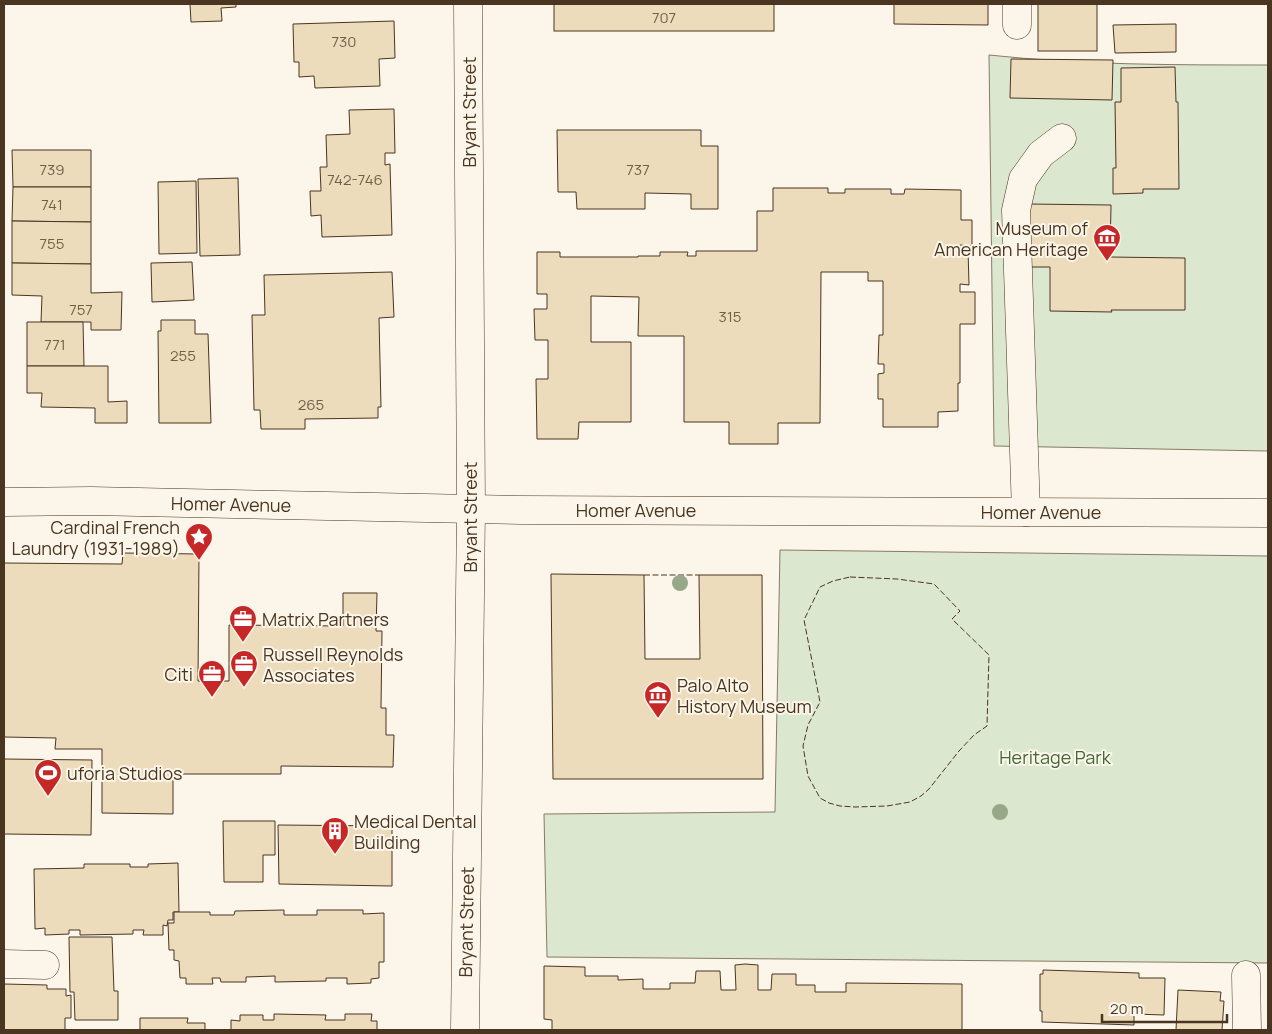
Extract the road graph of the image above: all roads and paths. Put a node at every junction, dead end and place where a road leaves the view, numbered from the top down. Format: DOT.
graph roads {
  1 [pos="468,4"];
  2 [pos="1062,138"];
  3 [pos="4,502"];
  4 [pos="471,510"];
  5 [pos="1026,512"];
  6 [pos="1268,512"];
  7 [pos="4,964"];
  8 [pos="46,965"];
  9 [pos="1246,975"];
  10 [pos="465,1030"];
  11 [pos="1247,1030"];
  1 -- 4 [label="street, Bryant Street"];
  2 -- 5 [label="street"];
  3 -- 4 [label="street, Homer Avenue"];
  4 -- 5 [label="street, Homer Avenue"];
  4 -- 10 [label="street, Bryant Street"];
  5 -- 6 [label="street, Homer Avenue"];
  7 -- 8 [label="street"];
  9 -- 11 [label="street"];
}
